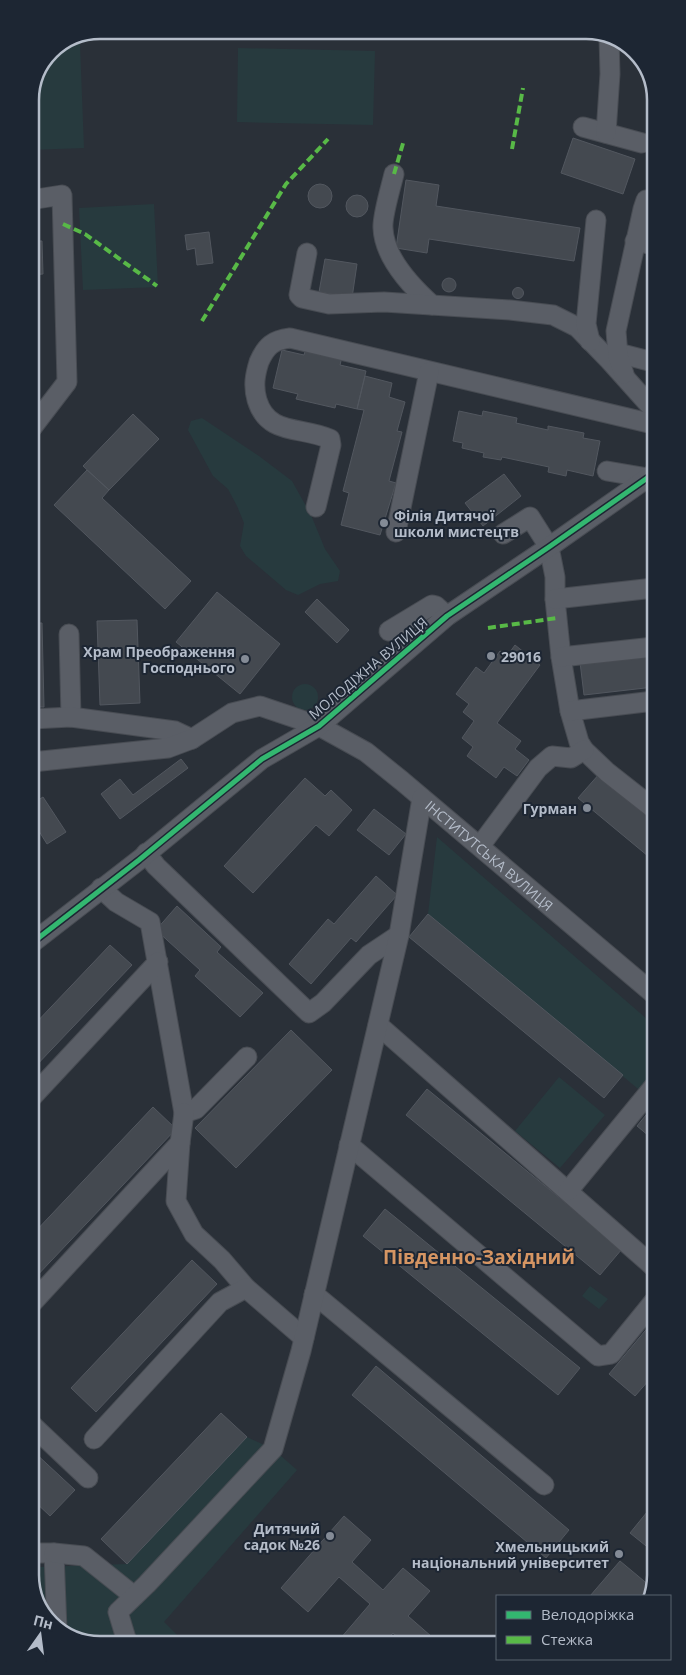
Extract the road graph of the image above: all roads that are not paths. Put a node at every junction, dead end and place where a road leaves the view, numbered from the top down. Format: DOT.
graph roads {
  1 [pos="609,43"];
  2 [pos="583,127"];
  3 [pos="606,133"];
  4 [pos="642,143"];
  5 [pos="394,174"];
  6 [pos="39,199"];
  7 [pos="647,216"];
  8 [pos="596,220"];
  9 [pos="644,243"];
  10 [pos="307,252"];
  11 [pos="432,305"];
  12 [pos="590,341"];
  13 [pos="618,352"];
  14 [pos="647,360"];
  15 [pos="429,372"];
  16 [pos="626,380"];
  17 [pos="647,403"];
  18 [pos="39,419"];
  19 [pos="647,423"];
  20 [pos="607,471"];
  21 [pos="647,476"];
  22 [pos="647,478"];
  23 [pos="316,507"];
  24 [pos="396,532"];
  25 [pos="503,534"];
  26 [pos="550,547"];
  27 [pos="647,589"];
  28 [pos="555,599"];
  29 [pos="447,616"];
  30 [pos="389,632"];
  31 [pos="68,634"];
  32 [pos="647,648"];
  33 [pos="561,658"];
  34 [pos="647,703"];
  35 [pos="570,711"];
  36 [pos="71,717"];
  37 [pos="39,719"];
  38 [pos="319,726"];
  39 [pos="192,739"];
  40 [pos="584,750"];
  41 [pos="39,761"];
  42 [pos="422,798"];
  43 [pos="647,803"];
  44 [pos="480,846"];
  45 [pos="146,853"];
  46 [pos="101,888"];
  47 [pos="399,935"];
  48 [pos="39,937"];
  49 [pos="158,962"];
  50 [pos="647,988"];
  51 [pos="378,1025"];
  52 [pos="247,1057"];
  53 [pos="39,1089"];
  54 [pos="647,1095"];
  55 [pos="184,1113"];
  56 [pos="180,1143"];
  57 [pos="349,1145"];
  58 [pos="568,1192"];
  59 [pos="647,1261"];
  60 [pos="246,1288"];
  61 [pos="314,1294"];
  62 [pos="39,1296"];
  63 [pos="647,1310"];
  64 [pos="304,1338"];
  65 [pos="39,1432"];
  66 [pos="94,1439"];
  67 [pos="88,1478"];
  68 [pos="544,1485"];
  69 [pos="39,1554"];
  70 [pos="54,1554"];
  71 [pos="134,1596"];
  72 [pos="56,1610"];
  73 [pos="125,1636"];
  1 -- 3 [label="street"];
  2 -- 3 [label="street"];
  3 -- 4 [label="street"];
  5 -- 11 [label="street"];
  6 -- 18 [label="street"];
  7 -- 9 [label="street"];
  8 -- 12 [label="street"];
  9 -- 13 [label="street"];
  10 -- 11 [label="street"];
  11 -- 12 [label="street"];
  12 -- 16 [label="street"];
  13 -- 14 [label="street"];
  13 -- 16 [label="street"];
  15 -- 19 [label="street"];
  15 -- 23 [label="street"];
  15 -- 24 [label="street"];
  16 -- 17 [label="street"];
  20 -- 21 [label="street"];
  22 -- 26 [label="street, МОЛОДІЖНА ВУЛИЦЯ"];
  25 -- 26 [label="street"];
  26 -- 28 [label="street"];
  26 -- 29 [label="street, МОЛОДІЖНА ВУЛИЦЯ"];
  27 -- 28 [label="street"];
  28 -- 33 [label="street"];
  29 -- 30 [label="street"];
  29 -- 38 [label="street, МОЛОДІЖНА ВУЛИЦЯ"];
  31 -- 36 [label="street"];
  32 -- 33 [label="street"];
  33 -- 35 [label="street"];
  34 -- 35 [label="street"];
  35 -- 40 [label="street"];
  36 -- 37 [label="street"];
  36 -- 39 [label="street"];
  38 -- 39 [label="street, ІНСТИТУТСЬКА ВУЛИЦЯ"];
  38 -- 42 [label="street, ІНСТИТУТСЬКА ВУЛИЦЯ"];
  38 -- 45 [label="street, МОЛОДІЖНА ВУЛИЦЯ"];
  39 -- 41 [label="street, ІНСТИТУТСЬКА ВУЛИЦЯ"];
  40 -- 43 [label="street"];
  40 -- 44 [label="street"];
  42 -- 44 [label="street, ІНСТИТУТСЬКА ВУЛИЦЯ"];
  42 -- 47 [label="street"];
  44 -- 50 [label="street, ІНСТИТУТСЬКА ВУЛИЦЯ"];
  45 -- 46 [label="street, МОЛОДІЖНА ВУЛИЦЯ"];
  45 -- 47 [label="street"];
  46 -- 48 [label="street, МОЛОДІЖНА ВУЛИЦЯ"];
  46 -- 49 [label="street"];
  47 -- 51 [label="street"];
  49 -- 53 [label="street"];
  49 -- 55 [label="street"];
  51 -- 57 [label="street"];
  51 -- 58 [label="street"];
  52 -- 55 [label="street"];
  54 -- 58 [label="street"];
  55 -- 56 [label="street"];
  56 -- 60 [label="street"];
  56 -- 62 [label="street"];
  57 -- 61 [label="street"];
  57 -- 63 [label="street"];
  58 -- 59 [label="street"];
  60 -- 64 [label="street"];
  60 -- 66 [label="street"];
  61 -- 64 [label="street"];
  61 -- 68 [label="street"];
  64 -- 71 [label="street"];
  65 -- 67 [label="street"];
  69 -- 70 [label="street"];
  70 -- 71 [label="street"];
  70 -- 72 [label="street"];
  71 -- 73 [label="street"];
}
